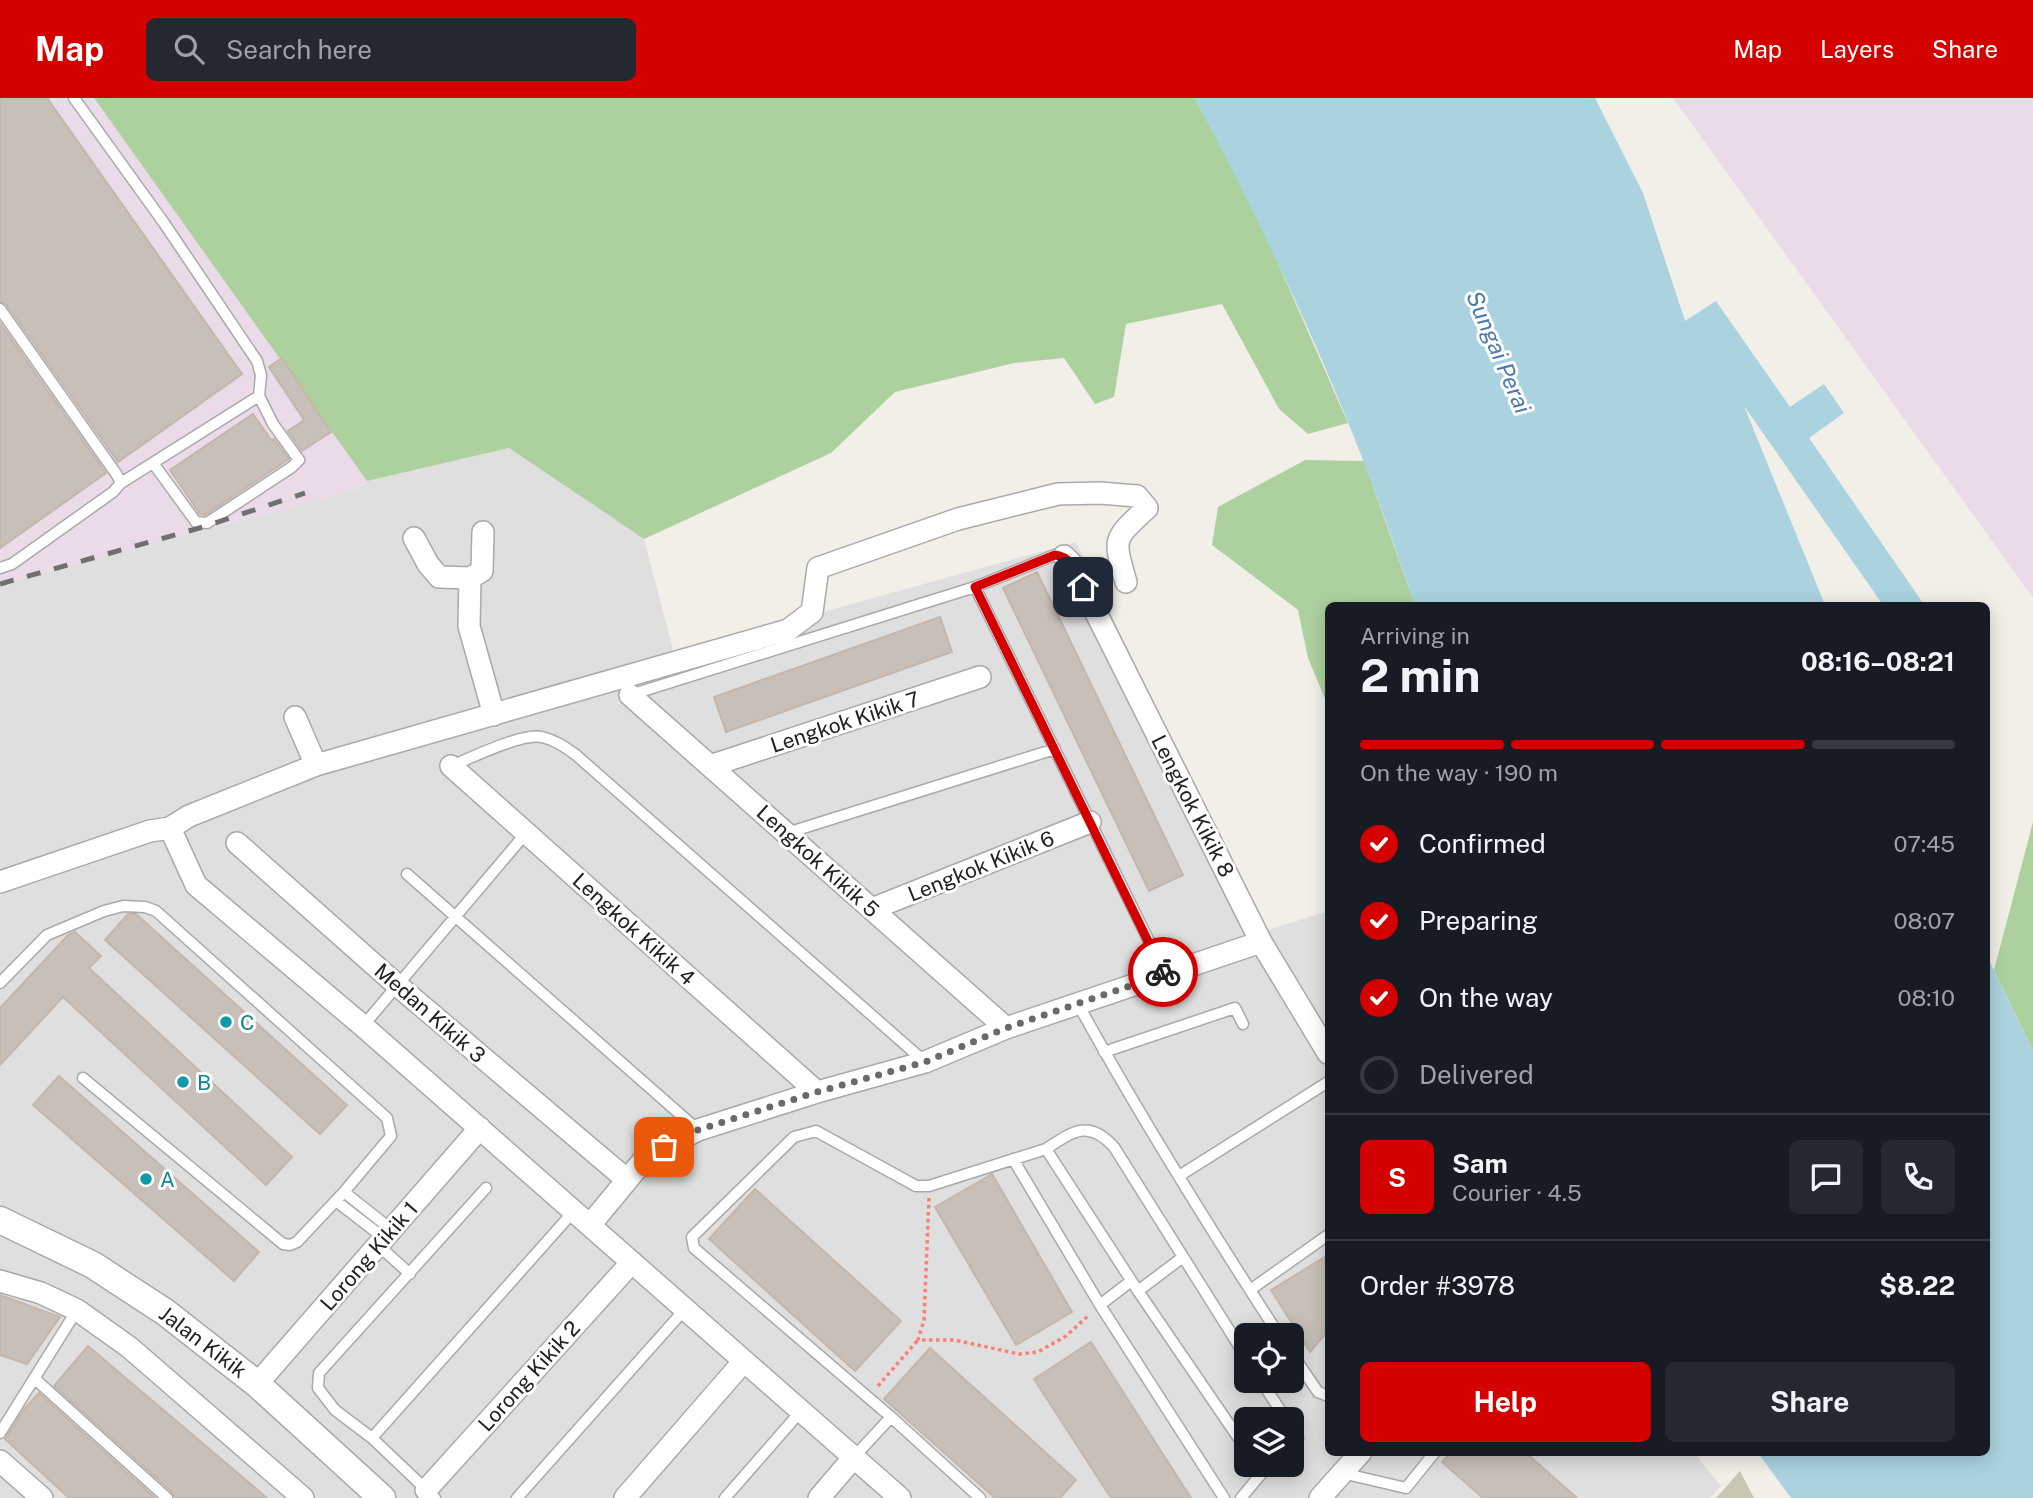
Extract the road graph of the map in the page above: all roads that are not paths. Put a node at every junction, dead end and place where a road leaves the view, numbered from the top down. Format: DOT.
graph roads {
  1 [pos="74,98"];
  2 [pos="0,309"];
  3 [pos="259,396"];
  4 [pos="153,463"];
  5 [pos="121,483"];
  6 [pos="483,532"];
  7 [pos="414,538"];
  8 [pos="1064,556"];
  9 [pos="0,568"];
  10 [pos="470,578"];
  11 [pos="1126,582"];
  12 [pos="975,587"];
  13 [pos="980,677"];
  14 [pos="631,695"];
  15 [pos="494,715"];
  16 [pos="295,717"];
  17 [pos="1055,749"];
  18 [pos="316,765"];
  19 [pos="451,766"];
  20 [pos="710,766"];
  21 [pos="1090,822"];
  22 [pos="170,828"];
  23 [pos="526,833"];
  24 [pos="787,833"];
  25 [pos="237,843"];
  26 [pos="407,874"];
  27 [pos="0,882"];
  28 [pos="872,909"];
  29 [pos="455,917"];
  30 [pos="1261,942"];
  31 [pos="1165,974"];
  32 [pos="0,983"];
  33 [pos="397,985"];
  34 [pos="1078,1004"];
  35 [pos="1243,1024"];
  36 [pos="363,1026"];
  37 [pos="1006,1028"];
  38 [pos="1325,1048"];
  39 [pos="1104,1052"];
  40 [pos="925,1062"];
  41 [pos="83,1078"];
  42 [pos="1325,1084"];
  43 [pos="817,1092"];
  44 [pos="480,1129"];
  45 [pos="698,1130"];
  46 [pos="1046,1149"];
  47 [pos="1013,1159"];
  48 [pos="1179,1176"];
  49 [pos="626,1179"];
  50 [pos="486,1188"];
  51 [pos="344,1192"];
  52 [pos="336,1201"];
  53 [pos="582,1218"];
  54 [pos="0,1220"];
  55 [pos="1325,1237"];
  56 [pos="385,1238"];
  57 [pos="1183,1257"];
  58 [pos="632,1262"];
  59 [pos="410,1274"];
  60 [pos="0,1281"];
  61 [pos="1135,1286"];
  62 [pos="1250,1290"];
  63 [pos="1100,1305"];
  64 [pos="685,1309"];
  65 [pos="77,1310"];
  66 [pos="1271,1323"];
  67 [pos="1234,1338"];
  68 [pos="744,1361"];
  69 [pos="1304,1372"];
  70 [pos="35,1379"];
  71 [pos="257,1384"];
  72 [pos="1325,1395"];
  73 [pos="801,1411"];
  74 [pos="891,1417"];
  75 [pos="1234,1431"];
  76 [pos="0,1433"];
  77 [pos="372,1438"];
  78 [pos="1357,1456"];
  79 [pos="1432,1456"];
  80 [pos="854,1458"];
  81 [pos="0,1461"];
  82 [pos="1342,1473"];
  83 [pos="1254,1477"];
  84 [pos="430,1494"];
  85 [pos="1325,1496"];
  86 [pos="42,1498"];
  87 [pos="167,1498"];
  88 [pos="303,1498"];
  89 [pos="383,1498"];
  90 [pos="517,1498"];
  91 [pos="625,1498"];
  92 [pos="725,1498"];
  93 [pos="819,1498"];
  94 [pos="900,1498"];
  95 [pos="980,1498"];
  96 [pos="1224,1498"];
  97 [pos="1241,1498"];
  1 -- 3 [label="lane"];
  2 -- 5 [label="lane"];
  3 -- 4 [label="lane"];
  3 -- 4 [label="lane"];
  4 -- 5 [label="lane"];
  5 -- 9 [label="lane"];
  6 -- 10 [label="street"];
  7 -- 10 [label="street"];
  8 -- 12 [label="lane"];
  8 -- 30 [label="street, Lengkok Kikik 8"];
  10 -- 15 [label="street"];
  11 -- 15 [label="street"];
  12 -- 14 [label="lane"];
  12 -- 17 [label="lane"];
  13 -- 20 [label="street, Lengkok Kikik 7"];
  14 -- 20 [label="street, Lengkok Kikik 5"];
  15 -- 18 [label="street"];
  16 -- 18 [label="street"];
  17 -- 21 [label="lane"];
  17 -- 24 [label="lane"];
  18 -- 22 [label="street"];
  19 -- 23 [label="street, Lengkok Kikik 4"];
  19 -- 40 [label="lane"];
  20 -- 24 [label="street, Lengkok Kikik 5"];
  21 -- 28 [label="street, Lengkok Kikik 6"];
  21 -- 31 [label="lane"];
  22 -- 27 [label="street"];
  22 -- 36 [label="street"];
  23 -- 29 [label="lane"];
  23 -- 43 [label="street, Lengkok Kikik 4"];
  24 -- 28 [label="street, Lengkok Kikik 5"];
  25 -- 33 [label="street, Medan Kikik 3"];
  26 -- 29 [label="lane"];
  28 -- 37 [label="street, Lengkok Kikik 5"];
  29 -- 33 [label="lane"];
  29 -- 45 [label="lane"];
  30 -- 31 [label="street"];
  30 -- 38 [label="street, Lengkok Kikik 8"];
  31 -- 34 [label="street"];
  32 -- 51 [label="lane"];
  33 -- 36 [label="lane"];
  33 -- 49 [label="street, Medan Kikik 3"];
  34 -- 37 [label="street"];
  34 -- 39 [label="lane"];
  35 -- 39 [label="lane"];
  36 -- 44 [label="street"];
  37 -- 40 [label="street"];
  39 -- 48 [label="lane"];
  40 -- 43 [label="street"];
  41 -- 52 [label="lane"];
  42 -- 48 [label="lane"];
  43 -- 45 [label="street"];
  44 -- 53 [label="street"];
  44 -- 56 [label="street, Lorong Kikik 1"];
  45 -- 49 [label="street"];
  46 -- 47 [label="lane"];
  46 -- 57 [label="lane"];
  46 -- 61 [label="lane"];
  47 -- 63 [label="lane"];
  47 -- 74 [label="lane"];
  48 -- 62 [label="lane"];
  49 -- 53 [label="street"];
  50 -- 59 [label="lane"];
  51 -- 52 [label="lane"];
  51 -- 56 [label="lane"];
  52 -- 56 [label="lane"];
  53 -- 58 [label="street"];
  53 -- 77 [label="lane"];
  54 -- 71 [label="street, Jalan Kikik"];
  55 -- 62 [label="lane"];
  56 -- 59 [label="lane"];
  56 -- 71 [label="street, Lorong Kikik 1"];
  57 -- 61 [label="lane"];
  57 -- 67 [label="lane"];
  58 -- 64 [label="street"];
  58 -- 84 [label="street, Lorong Kikik 2"];
  59 -- 77 [label="lane"];
  60 -- 65 [label="street"];
  61 -- 63 [label="lane"];
  61 -- 75 [label="lane"];
  62 -- 66 [label="lane"];
  63 -- 96 [label="lane"];
  64 -- 68 [label="street"];
  64 -- 90 [label="lane"];
  65 -- 70 [label="lane"];
  65 -- 88 [label="street"];
  68 -- 73 [label="street"];
  68 -- 91 [label="street"];
  69 -- 72 [label="lane"];
  70 -- 76 [label="lane"];
  70 -- 87 [label="lane"];
  71 -- 89 [label="street, Jalan Kikik"];
  73 -- 80 [label="street"];
  73 -- 92 [label="lane"];
  74 -- 80 [label="lane"];
  74 -- 95 [label="lane"];
  77 -- 84 [label="lane"];
  78 -- 82 [label="street"];
  79 -- 82 [label="lane"];
  80 -- 93 [label="street"];
  80 -- 94 [label="street"];
  81 -- 86 [label="street"];
  82 -- 85 [label="street"];
  83 -- 97 [label="lane"];
}
